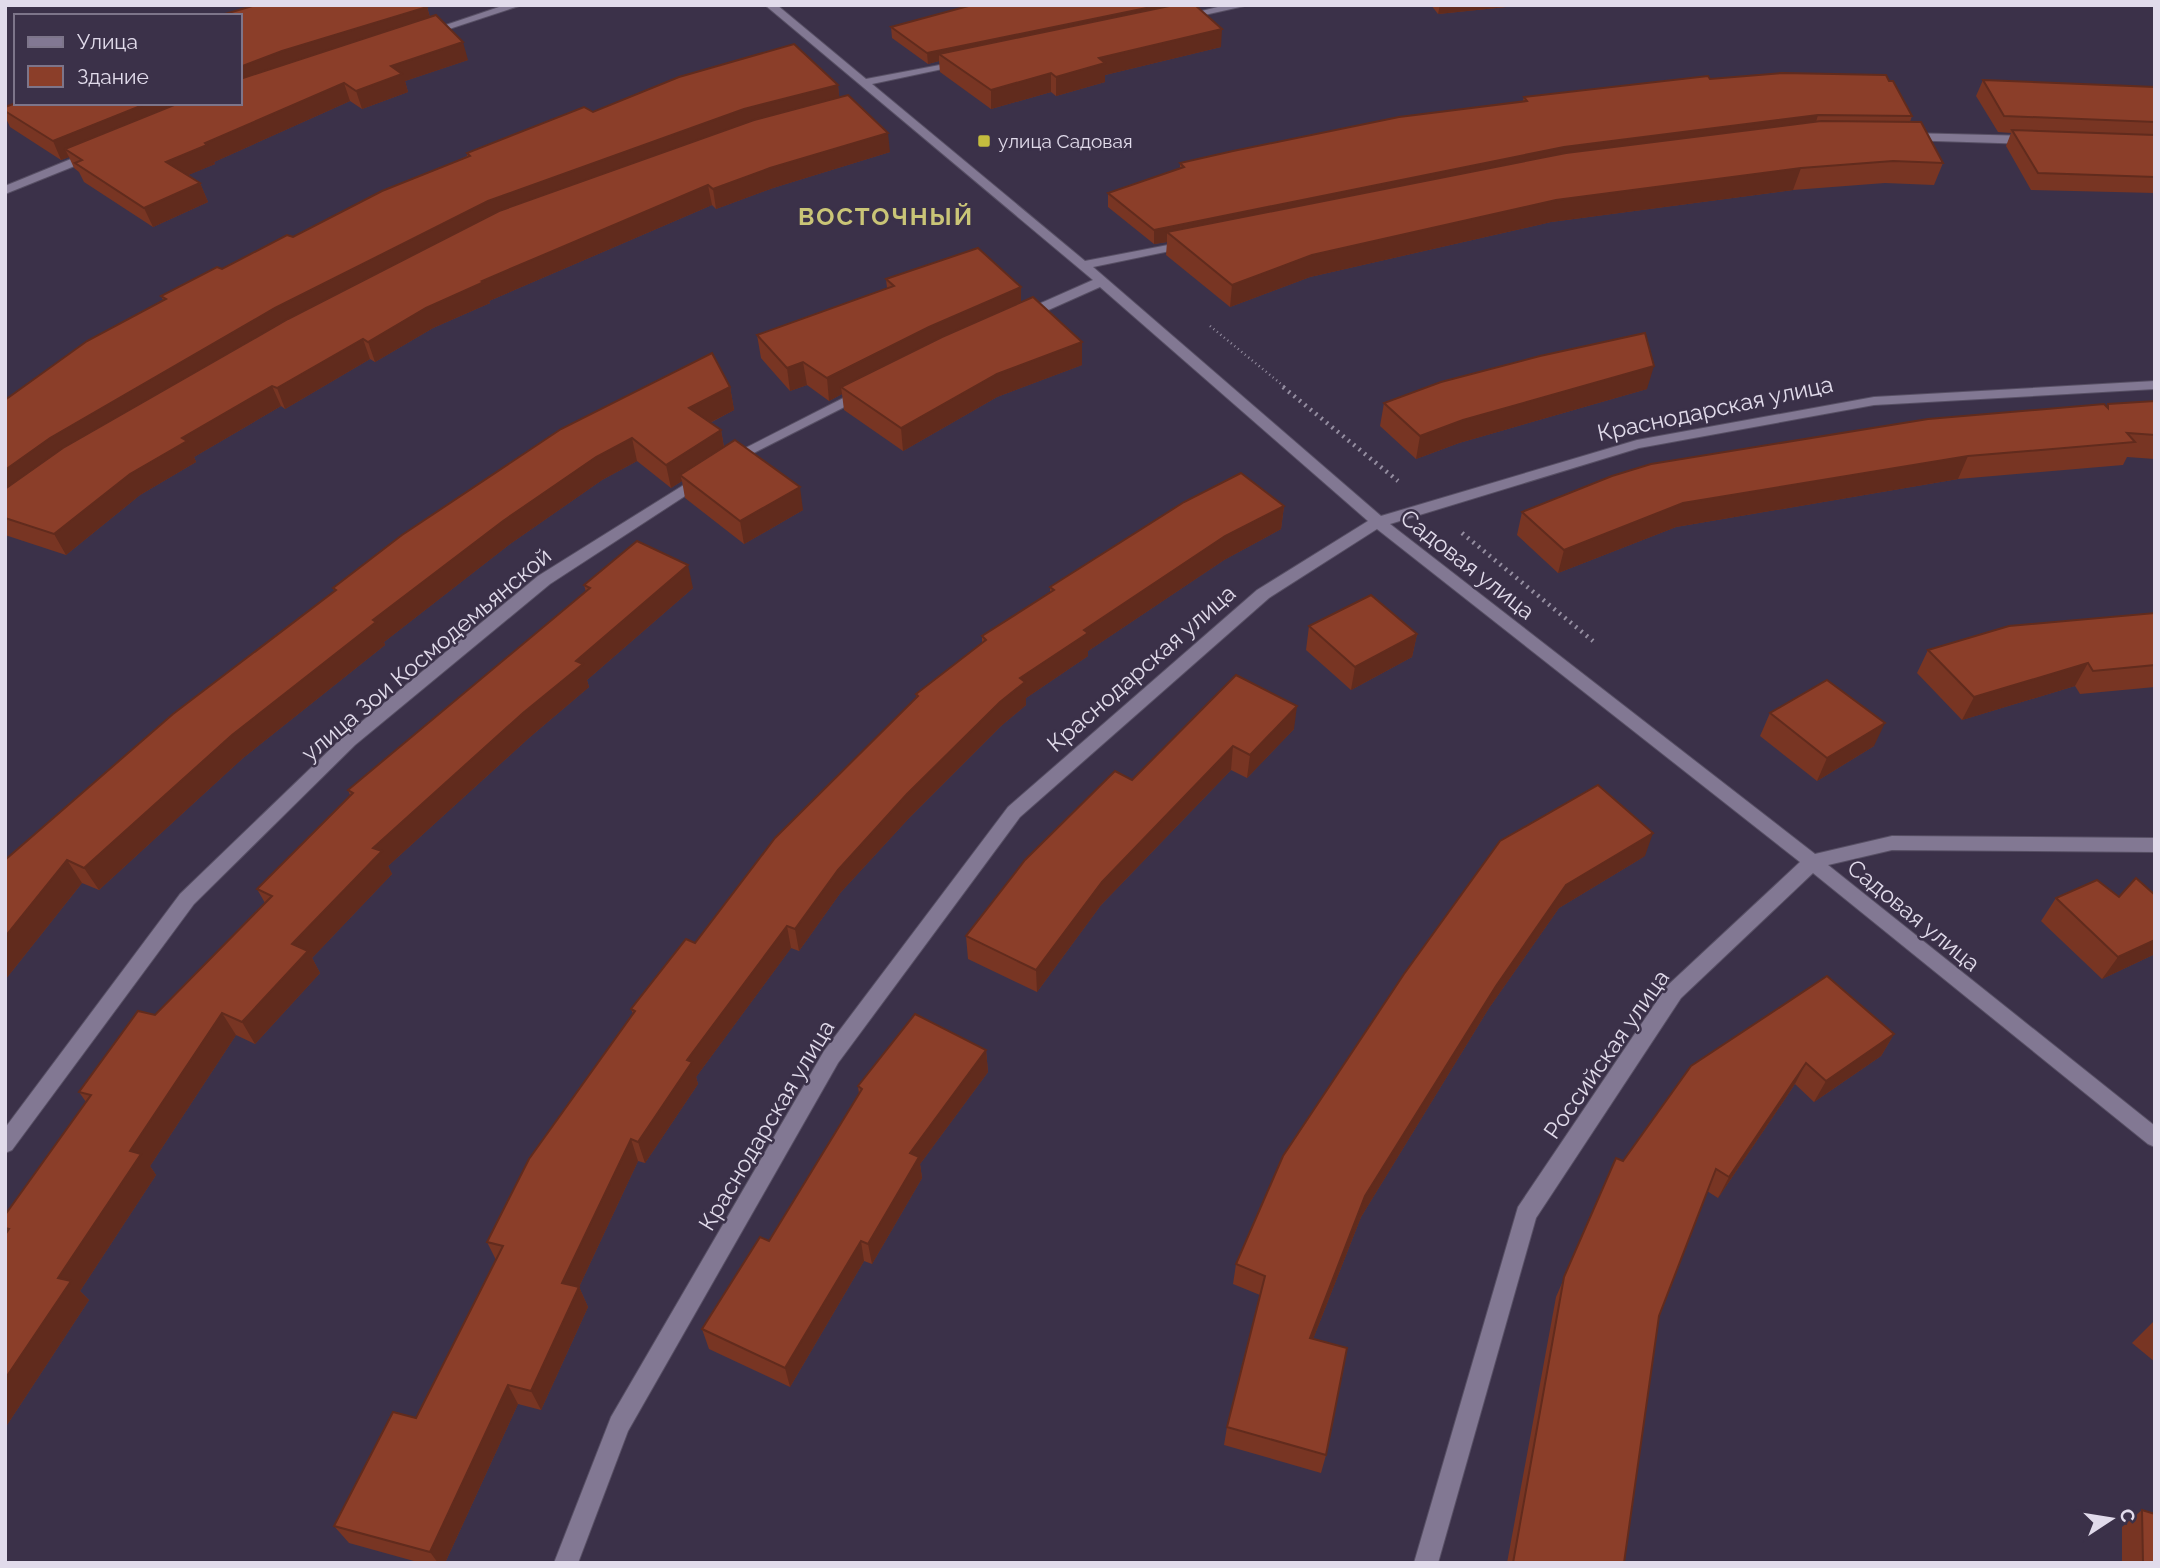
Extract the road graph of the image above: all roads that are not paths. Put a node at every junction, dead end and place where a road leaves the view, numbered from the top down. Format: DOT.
graph roads {
  1 [pos="517,5"];
  2 [pos="771,5"];
  3 [pos="1244,5"];
  4 [pos="1166,20"];
  5 [pos="411,38"];
  6 [pos="969,61"];
  7 [pos="862,83"];
  8 [pos="1892,137"];
  9 [pos="2049,141"];
  10 [pos="104,150"];
  11 [pos="8,186"];
  12 [pos="1206,240"];
  13 [pos="1083,265"];
  14 [pos="1102,281"];
  15 [pos="1001,326"];
  16 [pos="877,385"];
  17 [pos="2155,385"];
  18 [pos="1378,522"];
  19 [pos="2155,845"];
  20 [pos="1812,862"];
  21 [pos="2155,1138"];
  22 [pos="5,1144"];
  23 [pos="566,1563"];
  24 [pos="1426,1563"];
  1 -- 5 [label="street"];
  2 -- 7 [label="street, Садовая улица"];
  3 -- 4 [label="street"];
  6 -- 7 [label="street"];
  7 -- 13 [label="street, Садовая улица"];
  8 -- 9 [label="street"];
  10 -- 11 [label="street"];
  12 -- 13 [label="street"];
  13 -- 14 [label="street, Садовая улица"];
  14 -- 15 [label="street"];
  14 -- 18 [label="street, Садовая улица"];
  16 -- 22 [label="street, улица Зои Космодемьянской"];
  17 -- 18 [label="street, Краснодарская улица"];
  18 -- 20 [label="street, Садовая улица"];
  18 -- 23 [label="street, Краснодарская улица"];
  19 -- 20 [label="street, Российская улица"];
  20 -- 21 [label="street, Садовая улица"];
  20 -- 24 [label="street, Российская улица"];
}
